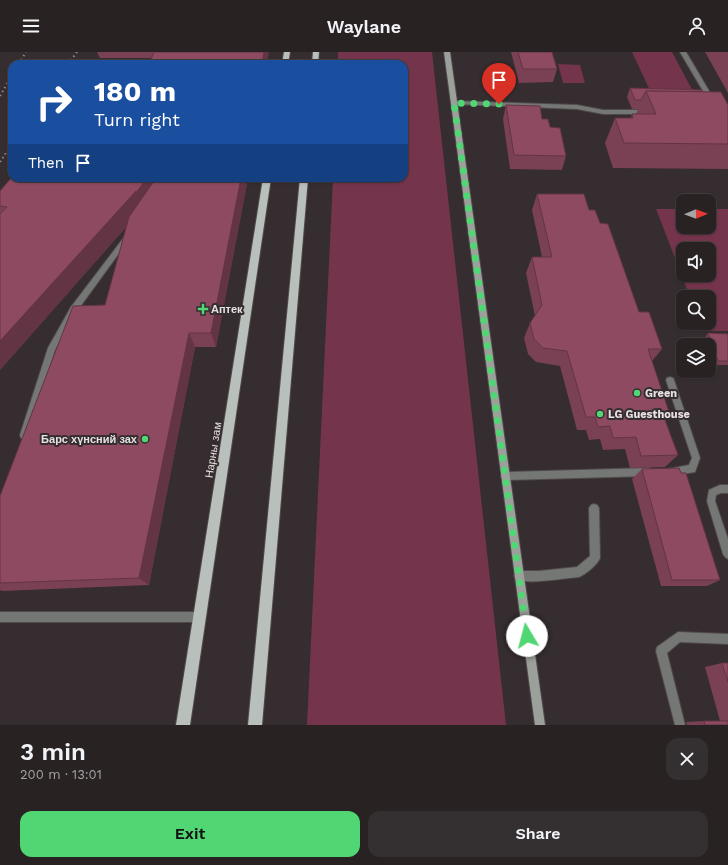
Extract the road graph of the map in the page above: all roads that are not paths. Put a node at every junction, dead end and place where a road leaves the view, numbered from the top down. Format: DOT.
graph roads {
  1 [pos="447,52"];
  2 [pos="683,52"];
  3 [pos="454,103"];
  4 [pos="715,107"];
  5 [pos="652,112"];
  6 [pos="266,182"];
  7 [pos="304,182"];
  8 [pos="133,230"];
  9 [pos="670,380"];
  10 [pos="21,446"];
  11 [pos="505,476"];
  12 [pos="728,489"];
  13 [pos="594,508"];
  14 [pos="728,554"];
  15 [pos="519,576"];
  16 [pos="0,617"];
  17 [pos="200,617"];
  18 [pos="728,639"];
  19 [pos="183,725"];
  20 [pos="255,725"];
  21 [pos="540,725"];
  22 [pos="680,725"];
  1 -- 3 [label="street"];
  2 -- 4 [label="lane"];
  3 -- 5 [label="lane"];
  3 -- 11 [label="street"];
  6 -- 17 [label="main road, Нарны зам"];
  7 -- 20 [label="main road"];
  8 -- 10 [label="lane"];
  9 -- 11 [label="lane"];
  11 -- 15 [label="street"];
  12 -- 14 [label="lane"];
  13 -- 15 [label="lane"];
  15 -- 21 [label="street"];
  16 -- 17 [label="lane"];
  17 -- 19 [label="main road, Нарны зам"];
  18 -- 22 [label="lane"];
}
